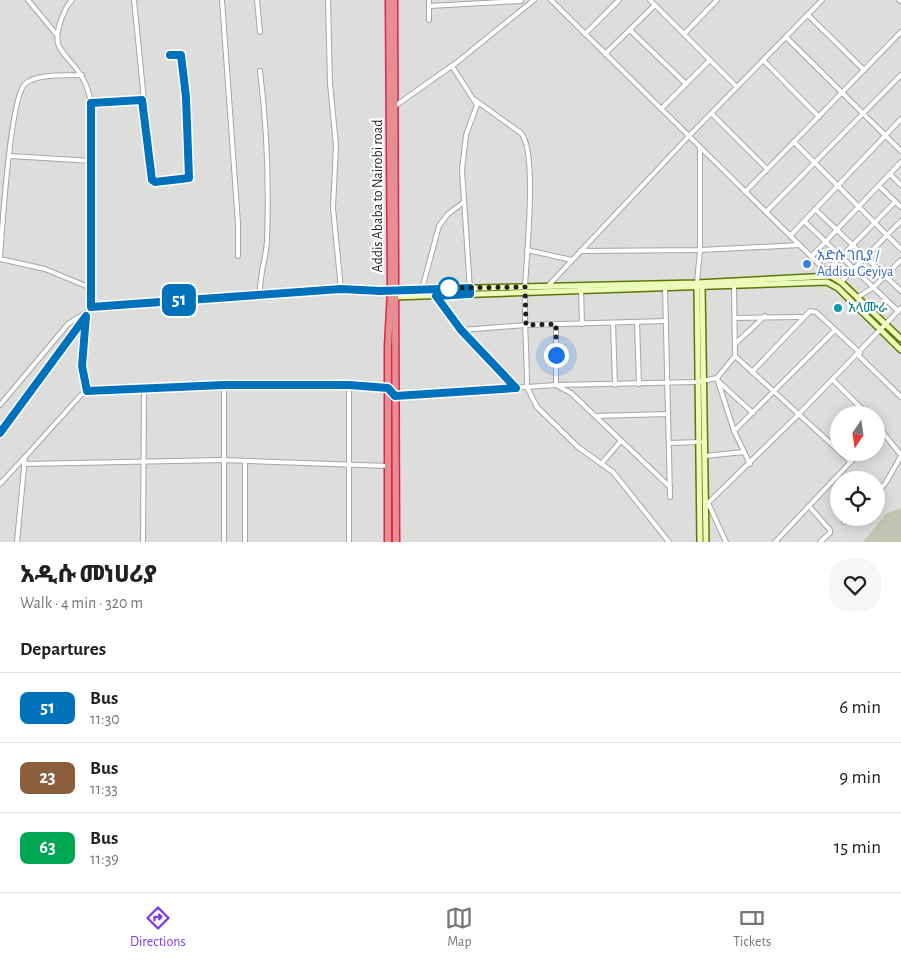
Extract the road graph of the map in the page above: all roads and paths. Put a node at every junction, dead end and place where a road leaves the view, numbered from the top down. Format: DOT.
graph roads {
  1 [pos="28,0"];
  2 [pos="72,0"];
  3 [pos="134,0"];
  4 [pos="222,0"];
  5 [pos="258,0"];
  6 [pos="328,0"];
  7 [pos="389,0"];
  8 [pos="394,0"];
  9 [pos="429,0"];
  10 [pos="521,0"];
  11 [pos="534,0"];
  12 [pos="551,0"];
  13 [pos="619,0"];
  14 [pos="650,0"];
  15 [pos="717,0"];
  16 [pos="822,0"];
  17 [pos="655,5"];
  18 [pos="429,6"];
  19 [pos="522,9"];
  20 [pos="808,15"];
  21 [pos="429,20"];
  22 [pos="630,30"];
  23 [pos="260,32"];
  24 [pos="901,32"];
  25 [pos="585,34"];
  26 [pos="684,34"];
  27 [pos="57,35"];
  28 [pos="786,37"];
  29 [pos="897,37"];
  30 [pos="901,41"];
  31 [pos="605,54"];
  32 [pos="170,55"];
  33 [pos="710,60"];
  34 [pos="763,60"];
  35 [pos="452,66"];
  36 [pos="864,70"];
  37 [pos="260,71"];
  38 [pos="901,75"];
  39 [pos="82,76"];
  40 [pos="686,84"];
  41 [pos="738,87"];
  42 [pos="842,93"];
  43 [pos="142,100"];
  44 [pos="475,100"];
  45 [pos="91,103"];
  46 [pos="395,106"];
  47 [pos="661,109"];
  48 [pos="712,114"];
  49 [pos="863,114"];
  50 [pos="819,117"];
  51 [pos="901,119"];
  52 [pos="885,135"];
  53 [pos="688,136"];
  54 [pos="794,142"];
  55 [pos="700,147"];
  56 [pos="901,151"];
  57 [pos="10,156"];
  58 [pos="92,161"];
  59 [pos="901,162"];
  60 [pos="815,163"];
  61 [pos="767,169"];
  62 [pos="890,174"];
  63 [pos="838,185"];
  64 [pos="901,185"];
  65 [pos="879,186"];
  66 [pos="745,192"];
  67 [pos="464,202"];
  68 [pos="895,202"];
  69 [pos="859,207"];
  70 [pos="901,207"];
  71 [pos="815,209"];
  72 [pos="766,212"];
  73 [pos="901,220"];
  74 [pos="804,221"];
  75 [pos="874,222"];
  76 [pos="2,224"];
  77 [pos="837,230"];
  78 [pos="886,235"];
  79 [pos="790,236"];
  80 [pos="826,242"];
  81 [pos="800,245"];
  82 [pos="852,245"];
  83 [pos="901,249"];
  84 [pos="527,250"];
  85 [pos="700,250"];
  86 [pos="580,251"];
  87 [pos="238,256"];
  88 [pos="812,256"];
  89 [pos="841,256"];
  90 [pos="865,257"];
  91 [pos="0,259"];
  92 [pos="572,260"];
  93 [pos="901,260"];
  94 [pos="854,269"];
  95 [pos="829,273"];
  96 [pos="885,276"];
  97 [pos="841,282"];
  98 [pos="665,286"];
  99 [pos="699,286"];
  100 [pos="734,286"];
  101 [pos="547,287"];
  102 [pos="91,288"];
  103 [pos="470,288"];
  104 [pos="581,288"];
  105 [pos="874,288"];
  106 [pos="341,289"];
  107 [pos="422,289"];
  108 [pos="525,290"];
  109 [pos="901,291"];
  110 [pos="393,293"];
  111 [pos="260,294"];
  112 [pos="470,294"];
  113 [pos="436,296"];
  114 [pos="858,297"];
  115 [pos="90,309"];
  116 [pos="900,310"];
  117 [pos="86,316"];
  118 [pos="765,316"];
  119 [pos="803,317"];
  120 [pos="735,318"];
  121 [pos="666,321"];
  122 [pos="637,322"];
  123 [pos="613,323"];
  124 [pos="556,324"];
  125 [pos="582,324"];
  126 [pos="526,325"];
  127 [pos="886,325"];
  128 [pos="461,330"];
  129 [pos="835,330"];
  130 [pos="881,331"];
  131 [pos="901,339"];
  132 [pos="735,344"];
  133 [pos="901,350"];
  134 [pos="859,354"];
  135 [pos="735,356"];
  136 [pos="752,372"];
  137 [pos="717,379"];
  138 [pos="834,380"];
  139 [pos="704,381"];
  140 [pos="697,382"];
  141 [pos="667,383"];
  142 [pos="639,384"];
  143 [pos="224,385"];
  144 [pos="349,385"];
  145 [pos="556,385"];
  146 [pos="615,385"];
  147 [pos="144,387"];
  148 [pos="527,387"];
  149 [pos="388,388"];
  150 [pos="516,388"];
  151 [pos="87,391"];
  152 [pos="773,391"];
  153 [pos="395,396"];
  154 [pos="901,397"];
  155 [pos="0,406"];
  156 [pos="859,406"];
  157 [pos="752,413"];
  158 [pos="668,414"];
  159 [pos="595,416"];
  160 [pos="798,416"];
  161 [pos="734,431"];
  162 [pos="0,433"];
  163 [pos="885,434"];
  164 [pos="621,441"];
  165 [pos="705,441"];
  166 [pos="698,442"];
  167 [pos="669,443"];
  168 [pos="830,443"];
  169 [pos="744,452"];
  170 [pos="705,456"];
  171 [pos="901,456"];
  172 [pos="25,457"];
  173 [pos="223,460"];
  174 [pos="245,461"];
  175 [pos="143,462"];
  176 [pos="851,462"];
  177 [pos="24,464"];
  178 [pos="601,464"];
  179 [pos="750,464"];
  180 [pos="348,465"];
  181 [pos="392,466"];
  182 [pos="0,484"];
  183 [pos="885,484"];
  184 [pos="670,487"];
  185 [pos="670,497"];
  186 [pos="707,506"];
  187 [pos="809,506"];
  188 [pos="17,542"];
  189 [pos="143,542"];
  190 [pos="224,542"];
  191 [pos="246,542"];
  192 [pos="349,542"];
  193 [pos="388,542"];
  194 [pos="396,542"];
  195 [pos="669,542"];
  196 [pos="700,542"];
  197 [pos="706,542"];
  198 [pos="726,542"];
  199 [pos="775,542"];
  200 [pos="820,542"];
  1 -- 27 [label="street"];
  2 -- 27 [label="street"];
  3 -- 43 [label="street"];
  4 -- 87 [label="street"];
  5 -- 23 [label="street"];
  6 -- 106 [label="street"];
  7 -- 110 [label="highway, Addis Ababa to Nairobi road"];
  8 -- 46 [label="highway, Addis Ababa to Nairobi road"];
  9 -- 18 [label="street"];
  10 -- 18 [label="street"];
  10 -- 19 [label="street"];
  11 -- 19 [label="street"];
  12 -- 25 [label="street"];
  13 -- 25 [label="street"];
  14 -- 17 [label="street"];
  15 -- 26 [label="street"];
  16 -- 20 [label="street"];
  17 -- 22 [label="street"];
  17 -- 26 [label="street"];
  18 -- 21 [label="street"];
  19 -- 35 [label="street"];
  20 -- 28 [label="street"];
  20 -- 36 [label="street"];
  22 -- 31 [label="street"];
  22 -- 40 [label="street"];
  24 -- 29 [label="street"];
  25 -- 31 [label="street"];
  26 -- 33 [label="street"];
  27 -- 39 [label="street"];
  28 -- 34 [label="street"];
  28 -- 42 [label="street"];
  29 -- 30 [label="street"];
  29 -- 36 [label="street"];
  31 -- 47 [label="street"];
  32 -- 43 [label="street"];
  33 -- 40 [label="street"];
  33 -- 41 [label="street"];
  34 -- 41 [label="street"];
  34 -- 50 [label="street"];
  35 -- 44 [label="street"];
  35 -- 46 [label="street"];
  36 -- 42 [label="street"];
  37 -- 111 [label="street"];
  38 -- 49 [label="street"];
  39 -- 45 [label="street"];
  39 -- 57 [label="street"];
  40 -- 47 [label="street"];
  41 -- 48 [label="street"];
  42 -- 49 [label="street"];
  42 -- 50 [label="street"];
  43 -- 45 [label="street"];
  44 -- 67 [label="street"];
  44 -- 84 [label="street"];
  45 -- 58 [label="street"];
  46 -- 110 [label="highway, Addis Ababa to Nairobi road"];
  47 -- 53 [label="street"];
  48 -- 53 [label="street"];
  48 -- 61 [label="street"];
  49 -- 52 [label="street"];
  49 -- 60 [label="street"];
  50 -- 54 [label="street"];
  51 -- 52 [label="street"];
  52 -- 56 [label="street"];
  52 -- 63 [label="street"];
  53 -- 55 [label="street"];
  53 -- 86 [label="street"];
  54 -- 60 [label="street"];
  54 -- 61 [label="street"];
  55 -- 66 [label="street"];
  55 -- 85 [label="street"];
  57 -- 58 [label="street"];
  57 -- 76 [label="street"];
  58 -- 102 [label="street"];
  59 -- 62 [label="street"];
  60 -- 63 [label="street"];
  60 -- 72 [label="street"];
  61 -- 66 [label="street"];
  62 -- 64 [label="street"];
  62 -- 65 [label="street"];
  63 -- 69 [label="street"];
  63 -- 71 [label="street"];
  65 -- 68 [label="street"];
  65 -- 69 [label="street"];
  66 -- 72 [label="street"];
  67 -- 103 [label="street"];
  67 -- 107 [label="street"];
  68 -- 70 [label="street"];
  68 -- 75 [label="street"];
  69 -- 75 [label="street"];
  69 -- 77 [label="street"];
  71 -- 74 [label="street"];
  71 -- 77 [label="street"];
  72 -- 79 [label="street"];
  73 -- 78 [label="street"];
  74 -- 79 [label="street"];
  74 -- 80 [label="street"];
  75 -- 78 [label="street"];
  75 -- 82 [label="street"];
  76 -- 91 [label="street"];
  77 -- 80 [label="street"];
  77 -- 82 [label="street"];
  78 -- 83 [label="street"];
  78 -- 90 [label="street"];
  79 -- 81 [label="street"];
  80 -- 88 [label="street"];
  80 -- 89 [label="street"];
  81 -- 85 [label="street"];
  81 -- 88 [label="street"];
  82 -- 89 [label="street"];
  82 -- 90 [label="street"];
  84 -- 92 [label="street"];
  84 -- 108 [label="street"];
  85 -- 86 [label="street"];
  85 -- 99 [label="street"];
  86 -- 92 [label="street"];
  88 -- 95 [label="street"];
  89 -- 94 [label="street"];
  89 -- 95 [label="street"];
  90 -- 94 [label="street"];
  90 -- 96 [label="street"];
  91 -- 102 [label="street"];
  92 -- 101 [label="street"];
  93 -- 96 [label="street"];
  94 -- 97 [label="street"];
  94 -- 105 [label="street"];
  95 -- 97 [label="main road"];
  95 -- 99 [label="main road"];
  96 -- 105 [label="street"];
  96 -- 109 [label="street"];
  97 -- 114 [label="main road"];
  98 -- 99 [label="main road"];
  98 -- 104 [label="main road"];
  98 -- 121 [label="street"];
  99 -- 100 [label="main road"];
  99 -- 139 [label="main road"];
  99 -- 140 [label="main road"];
  100 -- 120 [label="street"];
  100 -- 130 [label="main road"];
  101 -- 104 [label="main road"];
  101 -- 108 [label="main road"];
  102 -- 115 [label="street"];
  103 -- 107 [label="main road"];
  103 -- 108 [label="main road"];
  103 -- 112 [label="street"];
  104 -- 108 [label="main road"];
  104 -- 125 [label="street"];
  105 -- 114 [label="street"];
  105 -- 116 [label="street"];
  106 -- 110 [label="street"];
  106 -- 111 [label="street"];
  107 -- 110 [label="main road"];
  108 -- 112 [label="main road"];
  108 -- 126 [label="street"];
  110 -- 113 [label="main road"];
  110 -- 149 [label="highway, Addis Ababa to Nairobi road"];
  110 -- 153 [label="highway, Addis Ababa to Nairobi road"];
  111 -- 115 [label="street"];
  112 -- 113 [label="main road"];
  113 -- 128 [label="street"];
  114 -- 127 [label="main road"];
  115 -- 117 [label="street"];
  115 -- 155 [label="street"];
  116 -- 127 [label="street"];
  117 -- 151 [label="street"];
  117 -- 162 [label="street"];
  118 -- 119 [label="street"];
  118 -- 120 [label="street"];
  118 -- 132 [label="street"];
  119 -- 129 [label="street"];
  119 -- 136 [label="street"];
  120 -- 132 [label="street"];
  121 -- 122 [label="street"];
  121 -- 141 [label="street"];
  122 -- 123 [label="street"];
  122 -- 142 [label="street"];
  123 -- 125 [label="street"];
  123 -- 146 [label="street"];
  124 -- 125 [label="street"];
  124 -- 126 [label="street"];
  124 -- 145 [label="street"];
  126 -- 128 [label="street"];
  126 -- 148 [label="street"];
  127 -- 130 [label="street"];
  127 -- 131 [label="main road"];
  128 -- 150 [label="street"];
  129 -- 134 [label="street"];
  129 -- 152 [label="street"];
  130 -- 133 [label="main road"];
  130 -- 134 [label="street"];
  132 -- 135 [label="street"];
  134 -- 138 [label="street"];
  134 -- 154 [label="street"];
  135 -- 136 [label="street"];
  135 -- 137 [label="street"];
  136 -- 152 [label="street"];
  137 -- 139 [label="street"];
  137 -- 157 [label="street"];
  137 -- 161 [label="street"];
  138 -- 156 [label="street"];
  138 -- 160 [label="street"];
  139 -- 140 [label="street"];
  139 -- 165 [label="main road"];
  140 -- 141 [label="street"];
  140 -- 166 [label="main road"];
  141 -- 142 [label="street"];
  141 -- 158 [label="street"];
  142 -- 146 [label="street"];
  143 -- 144 [label="street"];
  143 -- 147 [label="street"];
  143 -- 173 [label="street"];
  144 -- 149 [label="street"];
  144 -- 180 [label="street"];
  145 -- 146 [label="street"];
  145 -- 148 [label="street"];
  145 -- 159 [label="street"];
  147 -- 151 [label="street"];
  147 -- 175 [label="street"];
  148 -- 150 [label="street"];
  148 -- 178 [label="street"];
  149 -- 153 [label="street"];
  149 -- 181 [label="highway, Addis Ababa to Nairobi road"];
  150 -- 153 [label="street"];
  151 -- 172 [label="street"];
  152 -- 157 [label="street"];
  152 -- 160 [label="street"];
  153 -- 181 [label="highway, Addis Ababa to Nairobi road"];
  157 -- 161 [label="street"];
  158 -- 159 [label="street"];
  158 -- 167 [label="street"];
  159 -- 164 [label="street"];
  160 -- 168 [label="street"];
  160 -- 179 [label="street"];
  161 -- 169 [label="street"];
  163 -- 171 [label="street"];
  164 -- 178 [label="street"];
  164 -- 184 [label="street"];
  165 -- 166 [label="street"];
  165 -- 170 [label="main road"];
  166 -- 167 [label="street"];
  166 -- 196 [label="main road"];
  167 -- 184 [label="street"];
  169 -- 170 [label="street"];
  169 -- 179 [label="street"];
  170 -- 186 [label="main road"];
  171 -- 183 [label="street"];
  172 -- 177 [label="street"];
  172 -- 182 [label="street"];
  173 -- 174 [label="street"];
  173 -- 175 [label="street"];
  173 -- 190 [label="street"];
  174 -- 180 [label="street"];
  174 -- 191 [label="street"];
  175 -- 177 [label="street"];
  175 -- 189 [label="street"];
  176 -- 187 [label="street"];
  177 -- 188 [label="street"];
  178 -- 195 [label="street"];
  179 -- 186 [label="street"];
  180 -- 181 [label="street"];
  180 -- 192 [label="street"];
  181 -- 193 [label="highway, Addis Ababa to Nairobi road"];
  181 -- 194 [label="highway, Addis Ababa to Nairobi road"];
  184 -- 185 [label="street"];
  186 -- 197 [label="main road"];
  186 -- 198 [label="street"];
  187 -- 199 [label="street"];
  187 -- 200 [label="street"];
}
